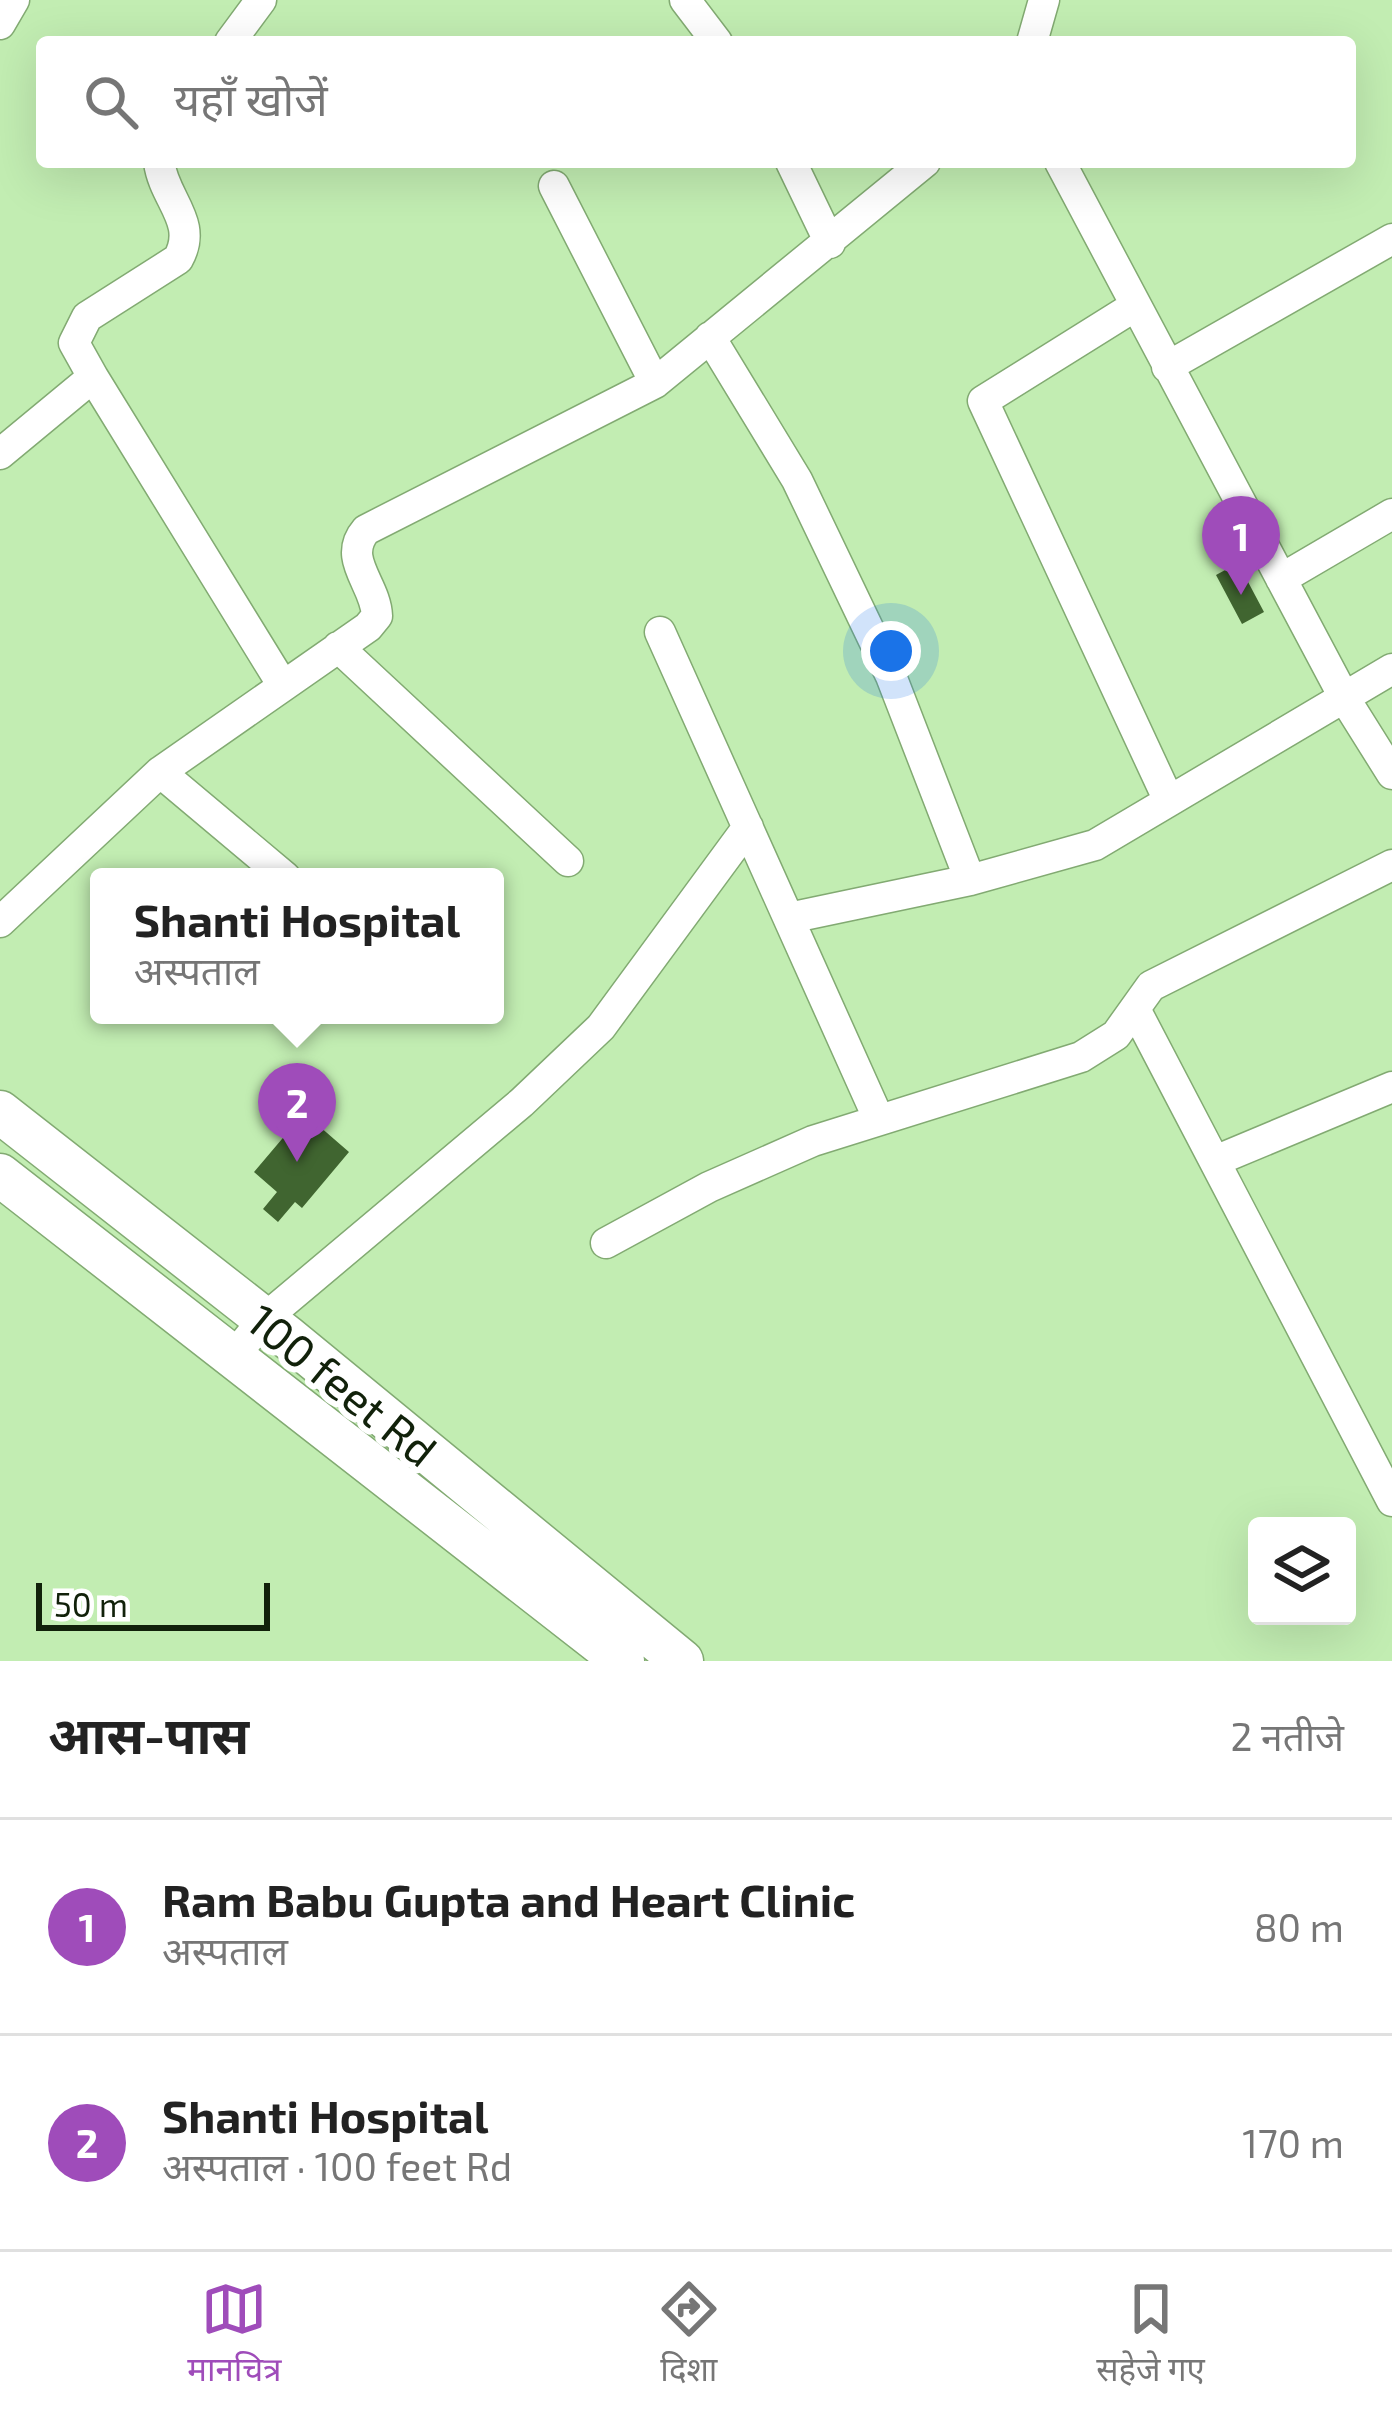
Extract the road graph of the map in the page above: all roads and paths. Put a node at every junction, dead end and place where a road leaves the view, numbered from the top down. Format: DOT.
graph roads {
  1 [pos="14,0"];
  2 [pos="261,0"];
  3 [pos="685,0"];
  4 [pos="1044,0"];
  5 [pos="0,24"];
  6 [pos="234,36"];
  7 [pos="712,36"];
  8 [pos="1034,36"];
  9 [pos="160,168"];
  10 [pos="794,168"];
  11 [pos="919,168"];
  12 [pos="1063,168"];
  13 [pos="554,186"];
  14 [pos="1392,239"];
  15 [pos="830,243"];
  16 [pos="1135,307"];
  17 [pos="710,337"];
  18 [pos="1167,367"];
  19 [pos="92,377"];
  20 [pos="655,382"];
  21 [pos="0,454"];
  22 [pos="1392,514"];
  23 [pos="1281,579"];
  24 [pos="660,632"];
  25 [pos="338,646"];
  26 [pos="1392,669"];
  27 [pos="282,684"];
  28 [pos="1345,699"];
  29 [pos="160,772"];
  30 [pos="1392,774"];
  31 [pos="1169,801"];
  32 [pos="748,826"];
  33 [pos="568,861"];
  34 [pos="1392,865"];
  35 [pos="274,868"];
  36 [pos="970,880"];
  37 [pos="789,918"];
  38 [pos="0,922"];
  39 [pos="1135,1009"];
  40 [pos="1392,1087"];
  41 [pos="0,1112"];
  42 [pos="879,1120"];
  43 [pos="1214,1161"];
  44 [pos="0,1174"];
  45 [pos="605,1243"];
  46 [pos="264,1319"];
  47 [pos="234,1356"];
  48 [pos="1392,1502"];
  49 [pos="623,1661"];
  50 [pos="682,1661"];
  1 -- 5 [label="street"];
  2 -- 6 [label="street"];
  3 -- 7 [label="street"];
  4 -- 8 [label="street"];
  9 -- 19 [label="street"];
  10 -- 15 [label="street"];
  11 -- 15 [label="street"];
  12 -- 16 [label="street"];
  13 -- 20 [label="street"];
  14 -- 18 [label="street"];
  15 -- 17 [label="street"];
  16 -- 18 [label="street"];
  16 -- 31 [label="street"];
  17 -- 20 [label="street"];
  17 -- 36 [label="street"];
  18 -- 23 [label="street"];
  19 -- 21 [label="street"];
  19 -- 27 [label="street"];
  20 -- 25 [label="street"];
  22 -- 23 [label="street"];
  23 -- 28 [label="street"];
  24 -- 32 [label="street"];
  25 -- 27 [label="street"];
  25 -- 33 [label="street"];
  26 -- 28 [label="street"];
  27 -- 29 [label="street"];
  28 -- 30 [label="street"];
  28 -- 31 [label="street"];
  29 -- 35 [label="street"];
  29 -- 38 [label="street"];
  31 -- 36 [label="street"];
  32 -- 37 [label="street"];
  32 -- 46 [label="street"];
  34 -- 39 [label="street"];
  36 -- 37 [label="street"];
  37 -- 42 [label="street"];
  39 -- 42 [label="street"];
  39 -- 43 [label="street"];
  40 -- 43 [label="street"];
  41 -- 46 [label="main road, 100 feet Rd"];
  42 -- 45 [label="street"];
  43 -- 48 [label="street"];
  44 -- 47 [label="main road"];
  46 -- 47 [label="street"];
  46 -- 50 [label="main road, 100 feet Rd"];
  47 -- 49 [label="main road"];
}
